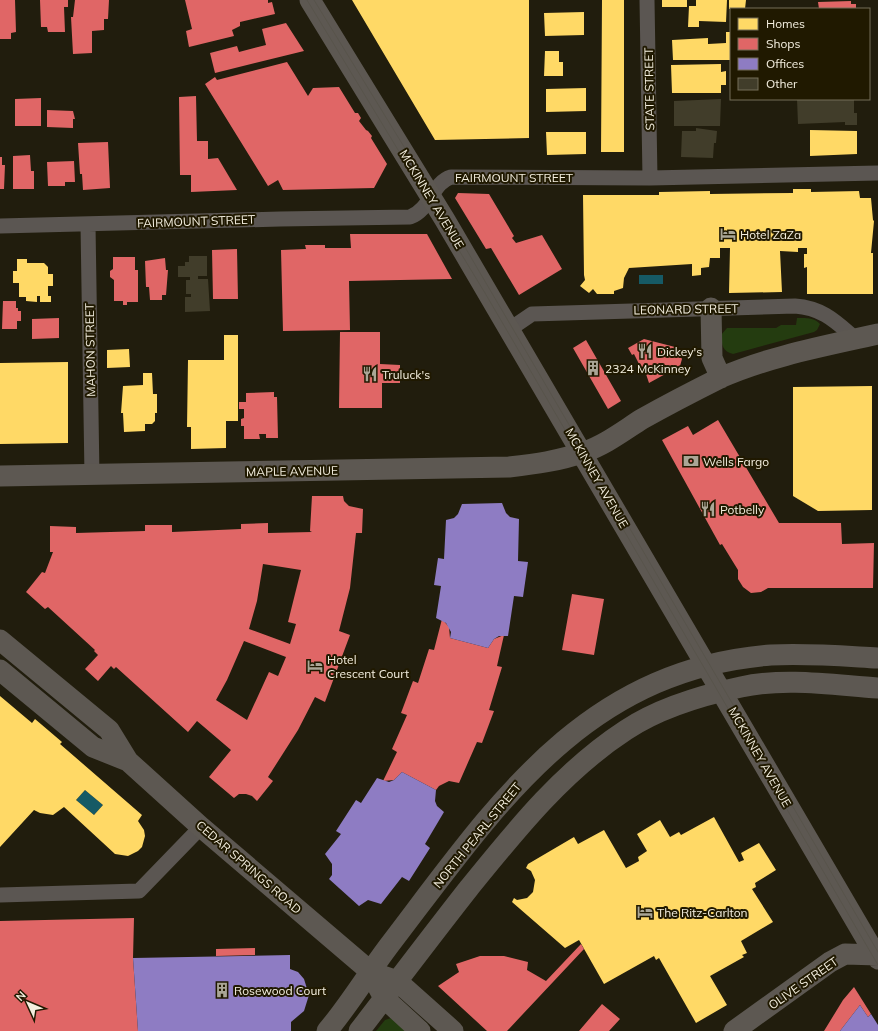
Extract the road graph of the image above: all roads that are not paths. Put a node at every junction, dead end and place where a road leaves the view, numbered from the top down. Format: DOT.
graph roads {
  1 [pos="310,0"];
  2 [pos="647,0"];
  3 [pos="878,173"];
  4 [pos="650,178"];
  5 [pos="431,197"];
  6 [pos="88,225"];
  7 [pos="0,226"];
  8 [pos="711,308"];
  9 [pos="510,329"];
  10 [pos="878,334"];
  11 [pos="856,339"];
  12 [pos="721,378"];
  13 [pos="582,453"];
  14 [pos="0,476"];
  15 [pos="92,476"];
  16 [pos="0,640"];
  17 [pos="878,658"];
  18 [pos="708,667"];
  19 [pos="0,670"];
  20 [pos="878,688"];
  21 [pos="722,692"];
  22 [pos="128,761"];
  23 [pos="201,827"];
  24 [pos="0,895"];
  25 [pos="877,956"];
  26 [pos="370,972"];
  27 [pos="397,981"];
  28 [pos="384,998"];
  29 [pos="326,1031"];
  30 [pos="359,1031"];
  31 [pos="420,1031"];
  32 [pos="453,1031"];
  33 [pos="734,1031"];
  1 -- 5 [label="main road, MCKINNEY AVENUE"];
  2 -- 4 [label="street, STATE STREET"];
  3 -- 4 [label="street, FAIRMOUNT STREET"];
  4 -- 5 [label="street, FAIRMOUNT STREET"];
  5 -- 6 [label="street, FAIRMOUNT STREET"];
  5 -- 9 [label="main road, MCKINNEY AVENUE"];
  6 -- 7 [label="street, FAIRMOUNT STREET"];
  6 -- 15 [label="street, MAHON STREET"];
  8 -- 9 [label="street, LEONARD STREET"];
  8 -- 11 [label="street, LEONARD STREET"];
  8 -- 12 [label="main road"];
  9 -- 13 [label="main road, MCKINNEY AVENUE"];
  10 -- 11 [label="main road, MAPLE AVENUE"];
  11 -- 12 [label="main road, MAPLE AVENUE"];
  12 -- 13 [label="main road, MAPLE AVENUE"];
  13 -- 15 [label="main road, MAPLE AVENUE"];
  13 -- 18 [label="main road, MCKINNEY AVENUE"];
  14 -- 15 [label="main road, MAPLE AVENUE"];
  16 -- 22 [label="main road, CEDAR SPRINGS ROAD"];
  17 -- 18 [label="main road, NORTH PEARL STREET"];
  18 -- 21 [label="main road, MCKINNEY AVENUE"];
  18 -- 26 [label="main road, NORTH PEARL STREET"];
  19 -- 22 [label="main road, CEDAR SPRINGS ROAD"];
  20 -- 21 [label="main road"];
  21 -- 25 [label="main road, MCKINNEY AVENUE"];
  21 -- 27 [label="main road"];
  22 -- 23 [label="main road, CEDAR SPRINGS ROAD"];
  23 -- 24 [label="street"];
  23 -- 26 [label="main road, CEDAR SPRINGS ROAD"];
  25 -- 33 [label="main road, OLIVE STREET"];
  26 -- 27 [label="main road, CEDAR SPRINGS ROAD"];
  26 -- 28 [label="main road, CEDAR SPRINGS ROAD"];
  26 -- 29 [label="main road, NORTH PEARL STREET"];
  27 -- 28 [label="main road"];
  27 -- 32 [label="main road, CEDAR SPRINGS ROAD"];
  28 -- 30 [label="main road"];
  28 -- 31 [label="main road, CEDAR SPRINGS ROAD"];
}
